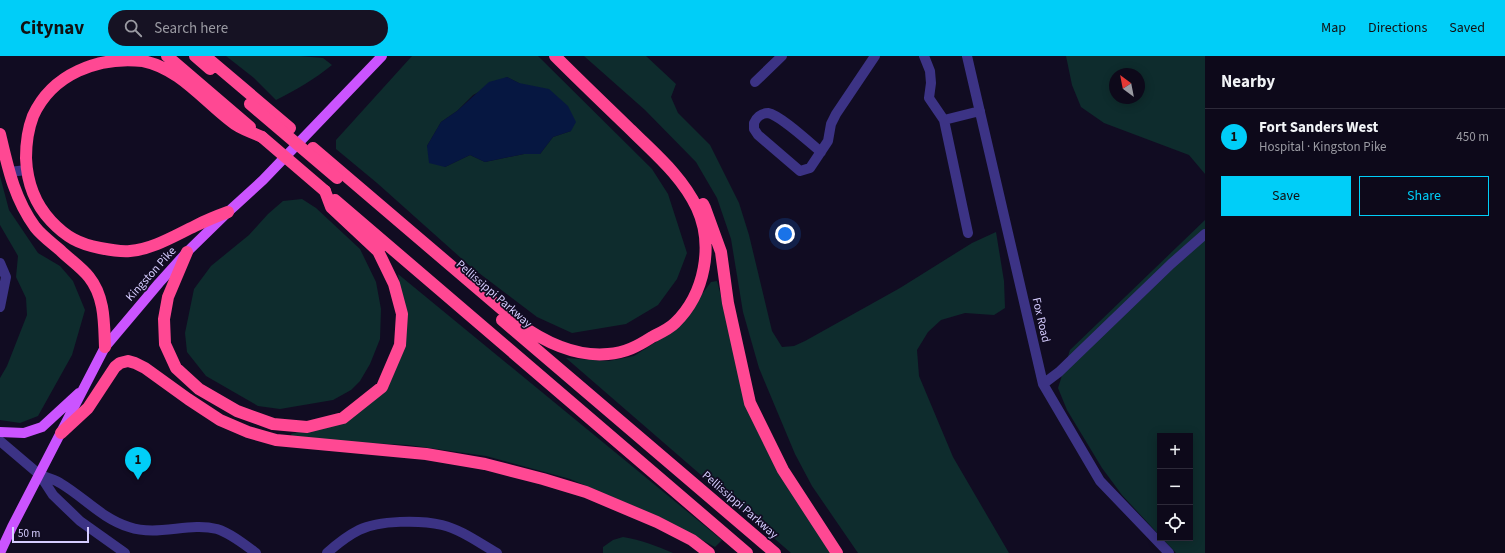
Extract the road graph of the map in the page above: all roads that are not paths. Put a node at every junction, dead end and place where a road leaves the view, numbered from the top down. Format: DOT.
graph roads {
  1 [pos="168,56"];
  2 [pos="195,56"];
  3 [pos="205,56"];
  4 [pos="382,56"];
  5 [pos="555,56"];
  6 [pos="567,56"];
  7 [pos="782,56"];
  8 [pos="875,56"];
  9 [pos="924,56"];
  10 [pos="967,56"];
  11 [pos="755,82"];
  12 [pos="980,111"];
  13 [pos="236,120"];
  14 [pos="944,120"];
  15 [pos="0,134"];
  16 [pos="821,152"];
  17 [pos="27,170"];
  18 [pos="9,172"];
  19 [pos="325,191"];
  20 [pos="228,212"];
  21 [pos="968,233"];
  22 [pos="1205,234"];
  23 [pos="187,252"];
  24 [pos="0,263"];
  25 [pos="0,307"];
  26 [pos="105,347"];
  27 [pos="1043,384"];
  28 [pos="85,388"];
  29 [pos="0,432"];
  30 [pos="61,433"];
  31 [pos="0,441"];
  32 [pos="40,475"];
  33 [pos="4,534"];
  34 [pos="0,553"];
  35 [pos="126,553"];
  36 [pos="256,553"];
  37 [pos="327,553"];
  38 [pos="497,553"];
  39 [pos="709,553"];
  40 [pos="747,553"];
  41 [pos="775,553"];
  42 [pos="837,553"];
  43 [pos="1169,553"];
  1 -- 13 [label="highway"];
  2 -- 41 [label="highway, Pellissippi Parkway, bridge"];
  3 -- 5 [label="highway"];
  4 -- 20 [label="main road, Kingston Pike"];
  6 -- 42 [label="highway"];
  7 -- 11 [label="street"];
  8 -- 16 [label="street"];
  9 -- 14 [label="street"];
  10 -- 12 [label="street, Fox Road"];
  12 -- 14 [label="street"];
  12 -- 27 [label="street, Fox Road"];
  13 -- 17 [label="highway"];
  13 -- 19 [label="highway, bridge"];
  14 -- 21 [label="street"];
  15 -- 18 [label="highway"];
  16 -- 16 [label="street"];
  17 -- 18 [label="street"];
  17 -- 20 [label="highway"];
  18 -- 26 [label="highway"];
  19 -- 23 [label="highway"];
  19 -- 40 [label="highway"];
  20 -- 23 [label="main road, Kingston Pike"];
  22 -- 27 [label="street"];
  23 -- 26 [label="main road, Kingston Pike"];
  24 -- 25 [label="street"];
  26 -- 28 [label="main road, Kingston Pike"];
  27 -- 43 [label="street, Fox Road"];
  28 -- 29 [label="main road"];
  28 -- 30 [label="main road, Kingston Pike"];
  30 -- 32 [label="main road, Kingston Pike"];
  30 -- 39 [label="highway"];
  31 -- 32 [label="street"];
  32 -- 33 [label="main road, Kingston Pike"];
  32 -- 35 [label="street"];
  32 -- 36 [label="street"];
  33 -- 34 [label="main road, Kingston Pike"];
  37 -- 38 [label="street"];
}
